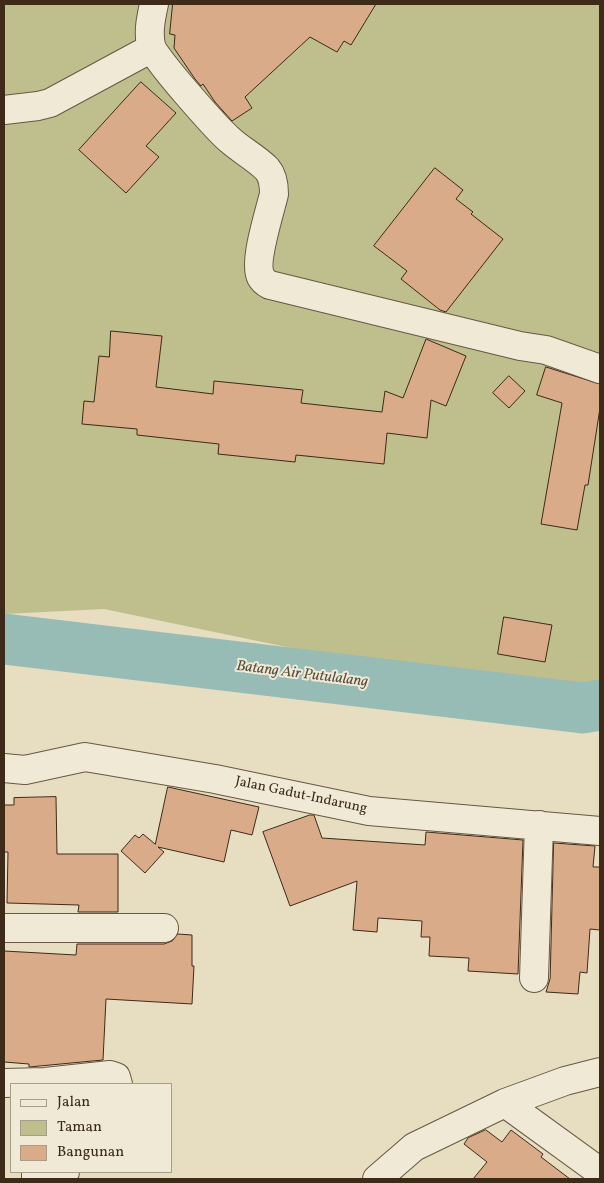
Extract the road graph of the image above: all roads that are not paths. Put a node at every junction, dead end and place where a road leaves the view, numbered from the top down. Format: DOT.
graph roads {
  1 [pos="154,4"];
  2 [pos="152,48"];
  3 [pos="4,110"];
  4 [pos="600,369"];
  5 [pos="4,768"];
  6 [pos="539,825"];
  7 [pos="600,831"];
  8 [pos="4,928"];
  9 [pos="164,928"];
  10 [pos="534,978"];
  11 [pos="600,1072"];
  12 [pos="4,1083"];
  13 [pos="44,1083"];
  14 [pos="118,1083"];
  15 [pos="505,1103"];
  16 [pos="600,1172"];
  17 [pos="377,1179"];
  1 -- 2 [label="street"];
  2 -- 3 [label="street"];
  2 -- 4 [label="street"];
  5 -- 6 [label="street, Jalan Gadut-Indarung"];
  6 -- 7 [label="street, Jalan Gadut-Indarung"];
  6 -- 10 [label="street"];
  8 -- 9 [label="street"];
  11 -- 15 [label="street"];
  12 -- 13 [label="street"];
  13 -- 14 [label="street"];
  15 -- 16 [label="street"];
  15 -- 17 [label="street"];
}
